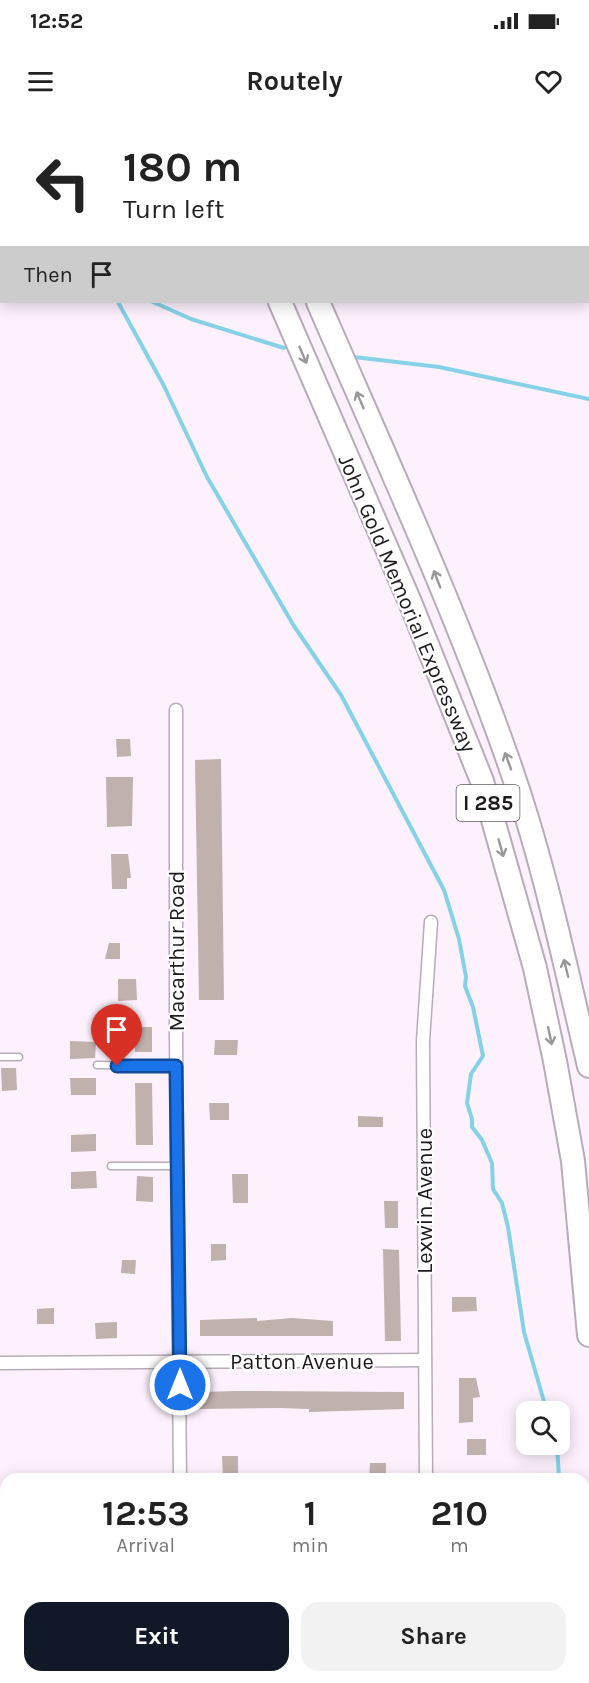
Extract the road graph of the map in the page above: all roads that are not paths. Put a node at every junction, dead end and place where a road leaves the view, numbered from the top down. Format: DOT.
graph roads {
  1 [pos="280,303"];
  2 [pos="318,303"];
  3 [pos="176,710"];
  4 [pos="431,922"];
  5 [pos="0,1057"];
  6 [pos="19,1057"];
  7 [pos="97,1065"];
  8 [pos="176,1066"];
  9 [pos="589,1066"];
  10 [pos="111,1166"];
  11 [pos="177,1166"];
  12 [pos="589,1335"];
  13 [pos="425,1360"];
  14 [pos="180,1361"];
  15 [pos="0,1363"];
  16 [pos="180,1473"];
  17 [pos="426,1473"];
  1 -- 12 [label="highway, John Gold Memorial Expressway / I 285, one-way"];
  9 -- 2 [label="highway, John Gold Memorial Expressway / I 285, one-way"];
  3 -- 8 [label="street, Macarthur Road"];
  4 -- 13 [label="street, Lexwin Avenue"];
  5 -- 6 [label="lane"];
  7 -- 8 [label="lane"];
  8 -- 11 [label="street, Macarthur Road"];
  10 -- 11 [label="lane"];
  11 -- 14 [label="street, Macarthur Road"];
  13 -- 14 [label="street, Patton Avenue"];
  13 -- 17 [label="street, Lexwin Avenue"];
  14 -- 15 [label="street, Patton Avenue"];
  14 -- 16 [label="street, Macarthur Road"];
}
